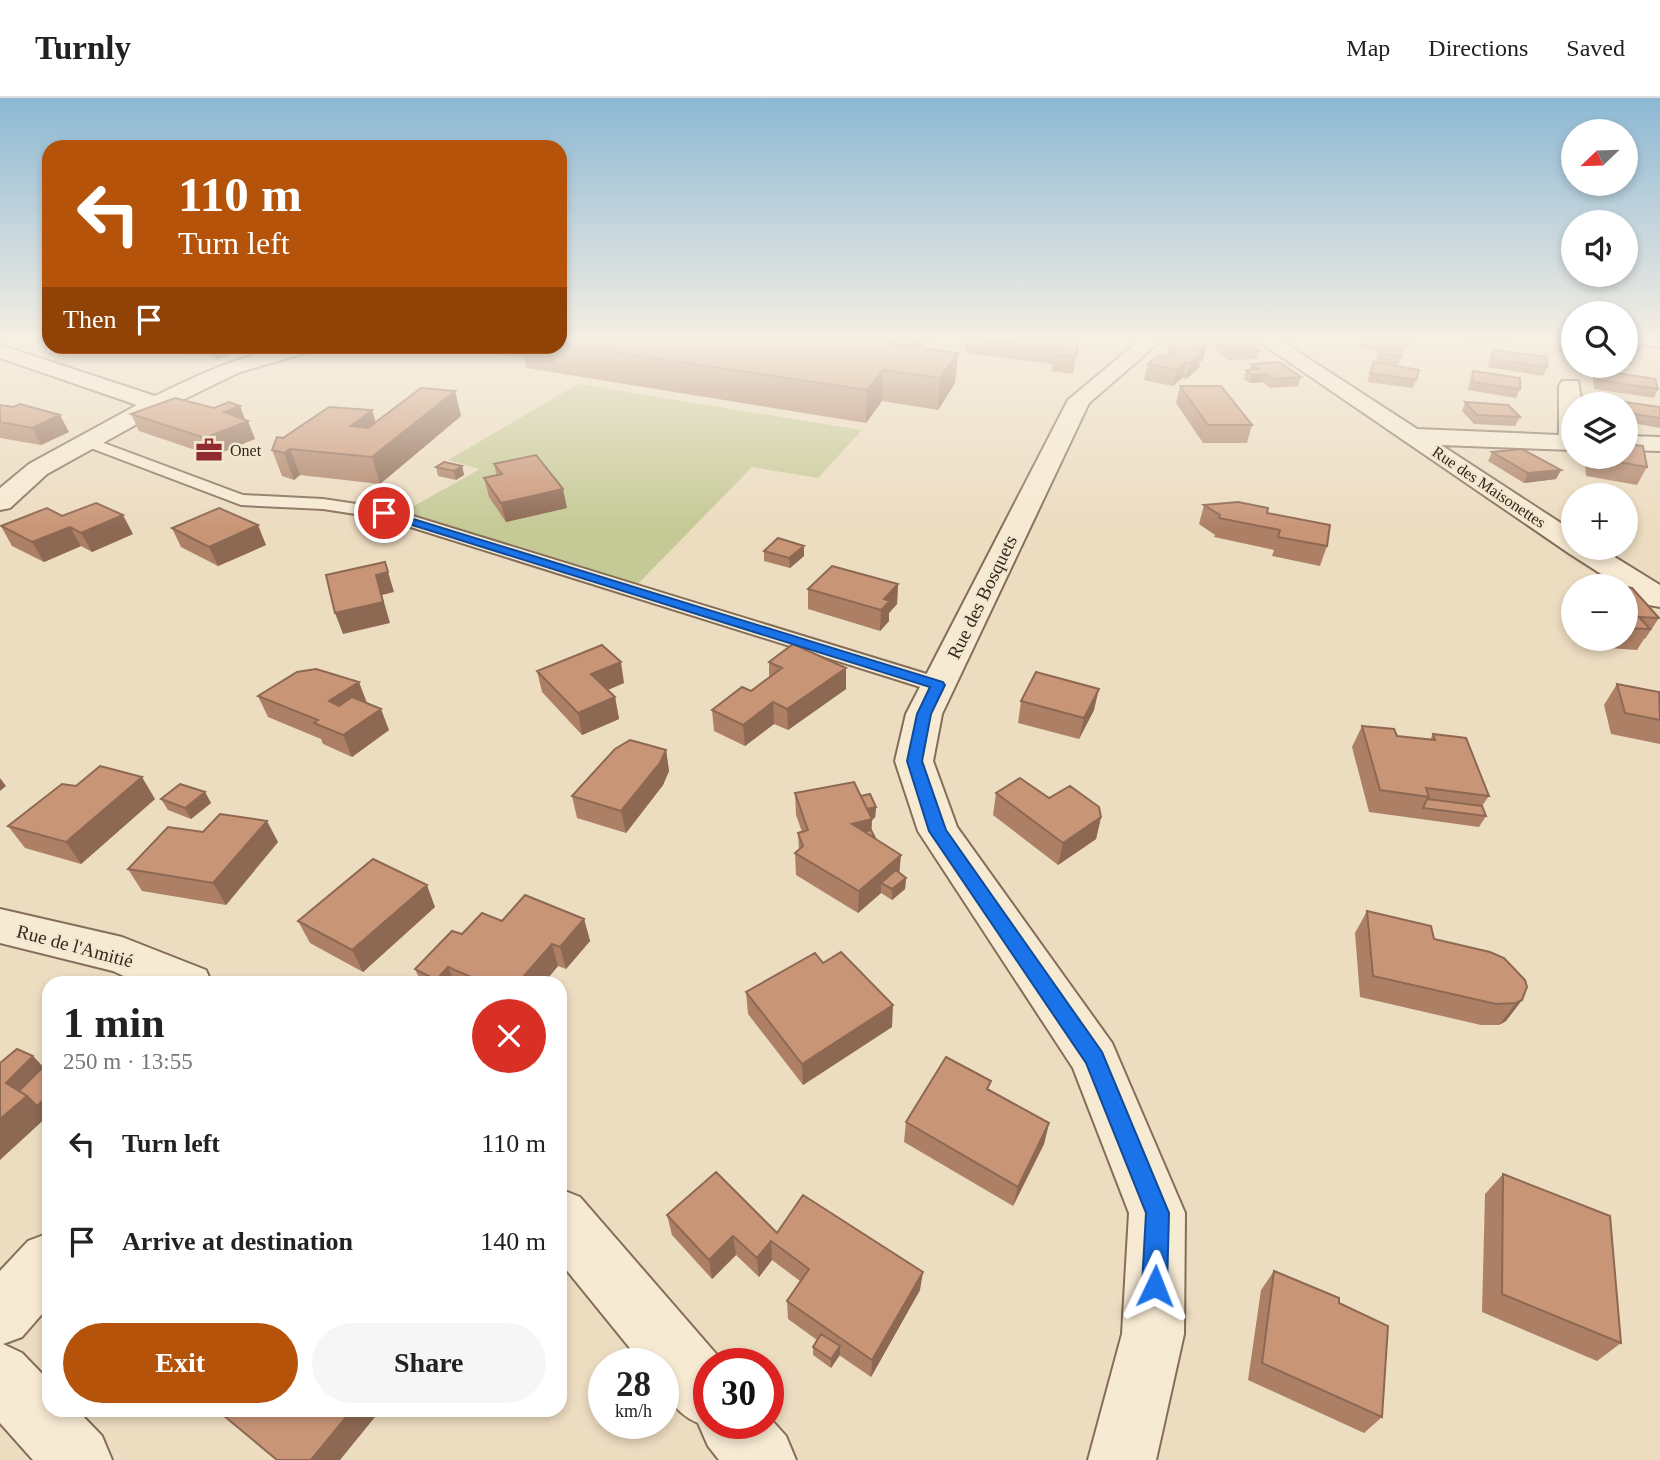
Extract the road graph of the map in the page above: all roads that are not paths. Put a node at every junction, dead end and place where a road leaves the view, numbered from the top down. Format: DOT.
graph roads {
  1 [pos="149,402"];
  2 [pos="161,402"];
  3 [pos="1078,402"];
  4 [pos="1360,402"];
  5 [pos="156,404"];
  6 [pos="1412,436"];
  7 [pos="85,442"];
  8 [pos="1561,443"];
  9 [pos="1638,443"];
  10 [pos="1660,444"];
  11 [pos="0,502"];
  12 [pos="1561,535"];
  13 [pos="1599,560"];
  14 [pos="1660,598"];
  15 [pos="938,685"];
  16 [pos="0,926"];
  17 [pos="171,976"];
  18 [pos="567,1225"];
  19 [pos="42,1270"];
  20 [pos="0,1315"];
  21 [pos="0,1376"];
  22 [pos="693,1376"];
  23 [pos="744,1439"];
  24 [pos="78,1460"];
  25 [pos="762,1460"];
  26 [pos="1122,1460"];
  1 -- 5 [label="street"];
  2 -- 5 [label="street"];
  3 -- 15 [label="street, Rue des Bosquets"];
  4 -- 6 [label="street, Rue des Maisonettes"];
  5 -- 7 [label="street"];
  6 -- 8 [label="street"];
  6 -- 12 [label="street, Rue des Maisonettes"];
  7 -- 11 [label="street"];
  7 -- 15 [label="lane"];
  9 -- 10 [label="street"];
  13 -- 14 [label="street"];
  15 -- 26 [label="street, Rue des Bosquets"];
  16 -- 17 [label="street, Rue de l'Amitié"];
  18 -- 22 [label="street"];
  19 -- 20 [label="street"];
  21 -- 24 [label="street"];
  23 -- 25 [label="street"];
}
